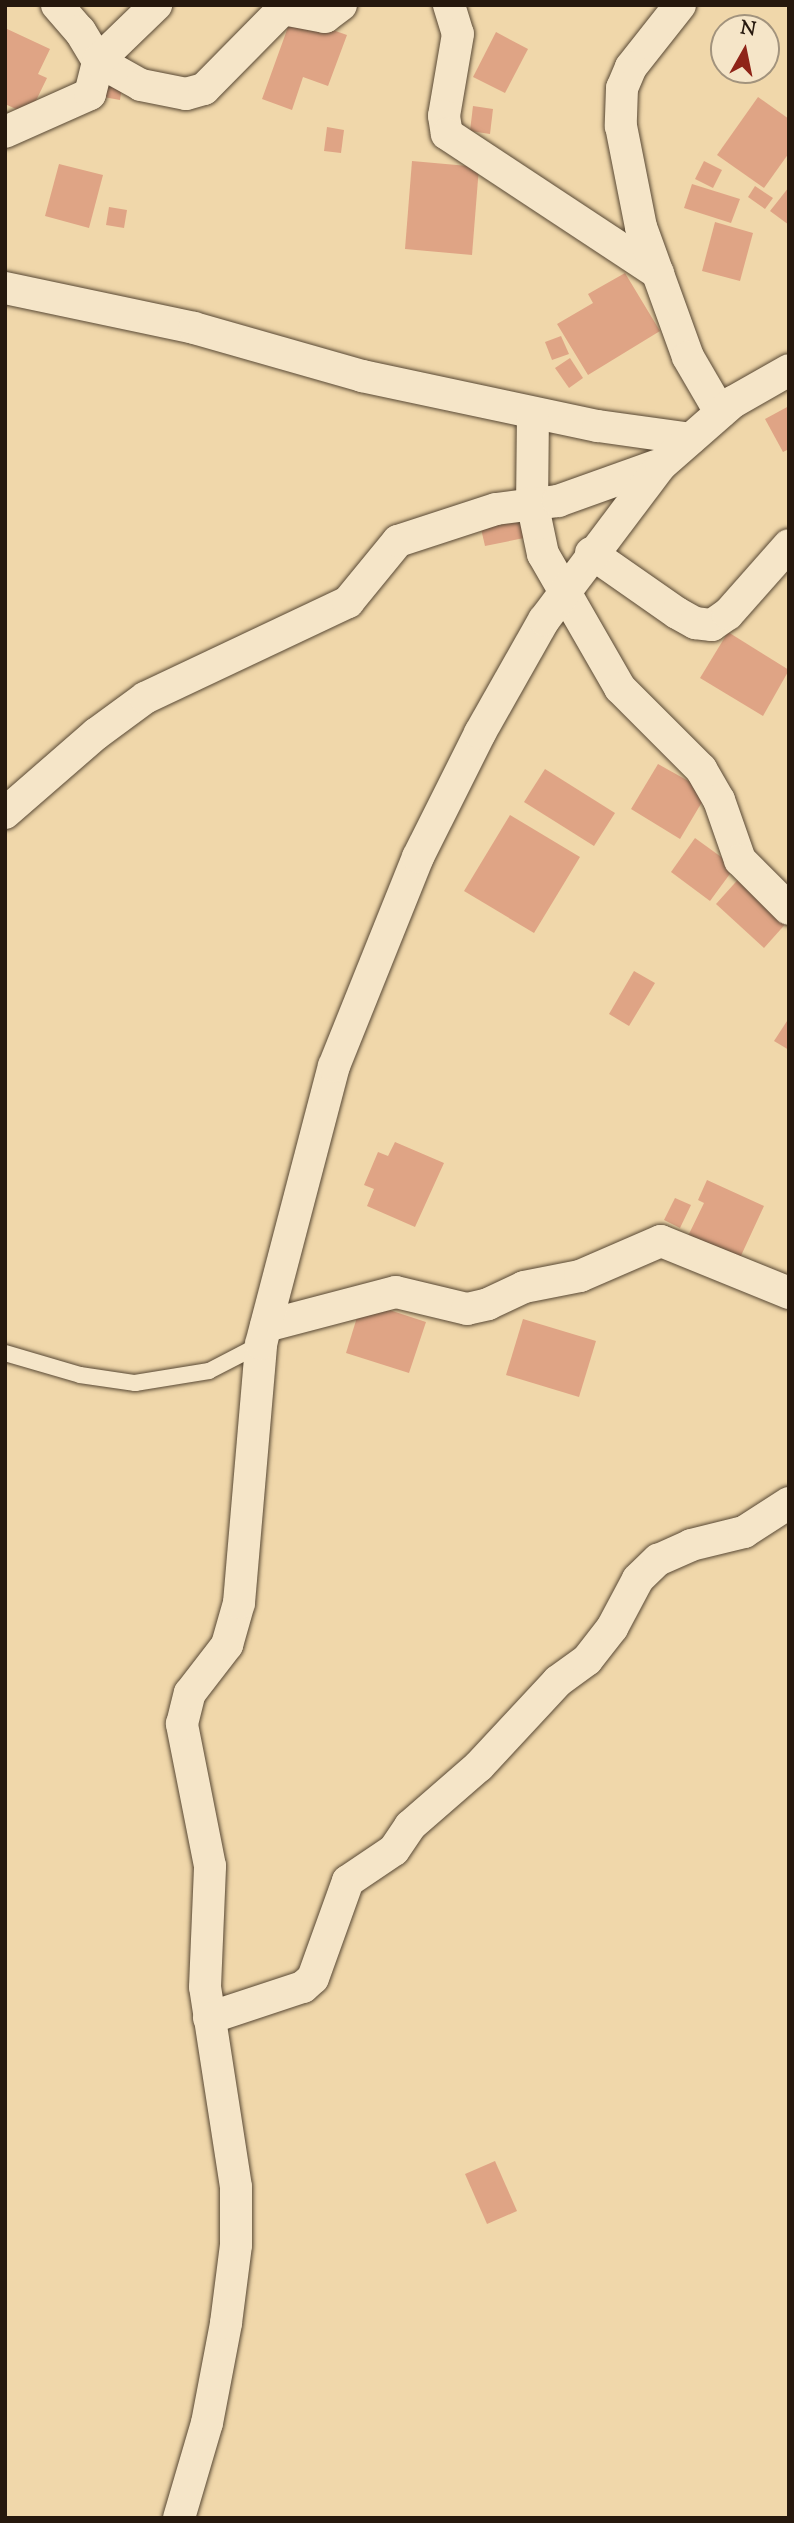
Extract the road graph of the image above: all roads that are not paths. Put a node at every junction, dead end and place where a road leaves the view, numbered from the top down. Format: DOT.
graph roads {
  1 [pos="57,5"];
  2 [pos="156,5"];
  3 [pos="341,5"];
  4 [pos="449,5"];
  5 [pos="680,5"];
  6 [pos="98,61"];
  7 [pos="5,132"];
  8 [pos="658,273"];
  9 [pos="5,288"];
  10 [pos="789,370"];
  11 [pos="720,412"];
  12 [pos="533,413"];
  13 [pos="690,439"];
  14 [pos="661,464"];
  15 [pos="532,502"];
  16 [pos="789,545"];
  17 [pos="591,553"];
  18 [pos="565,590"];
  19 [pos="5,813"];
  20 [pos="789,909"];
  21 [pos="789,1293"];
  22 [pos="264,1335"];
  23 [pos="5,1353"];
  24 [pos="789,1503"];
  25 [pos="209,2018"];
  26 [pos="179,2518"];
  1 -- 6 [label="street"];
  2 -- 6 [label="street"];
  3 -- 6 [label="street"];
  4 -- 8 [label="street"];
  5 -- 8 [label="street"];
  6 -- 7 [label="street"];
  8 -- 11 [label="street"];
  9 -- 12 [label="street"];
  10 -- 11 [label="street"];
  11 -- 13 [label="street"];
  12 -- 13 [label="street"];
  12 -- 15 [label="street"];
  13 -- 14 [label="street"];
  14 -- 15 [label="street"];
  14 -- 17 [label="street"];
  15 -- 18 [label="street"];
  15 -- 19 [label="street"];
  16 -- 17 [label="street"];
  17 -- 18 [label="street"];
  18 -- 20 [label="street"];
  18 -- 22 [label="street"];
  21 -- 22 [label="street"];
  22 -- 23 [label="lane"];
  22 -- 25 [label="street"];
  24 -- 25 [label="street"];
  25 -- 26 [label="street"];
}
